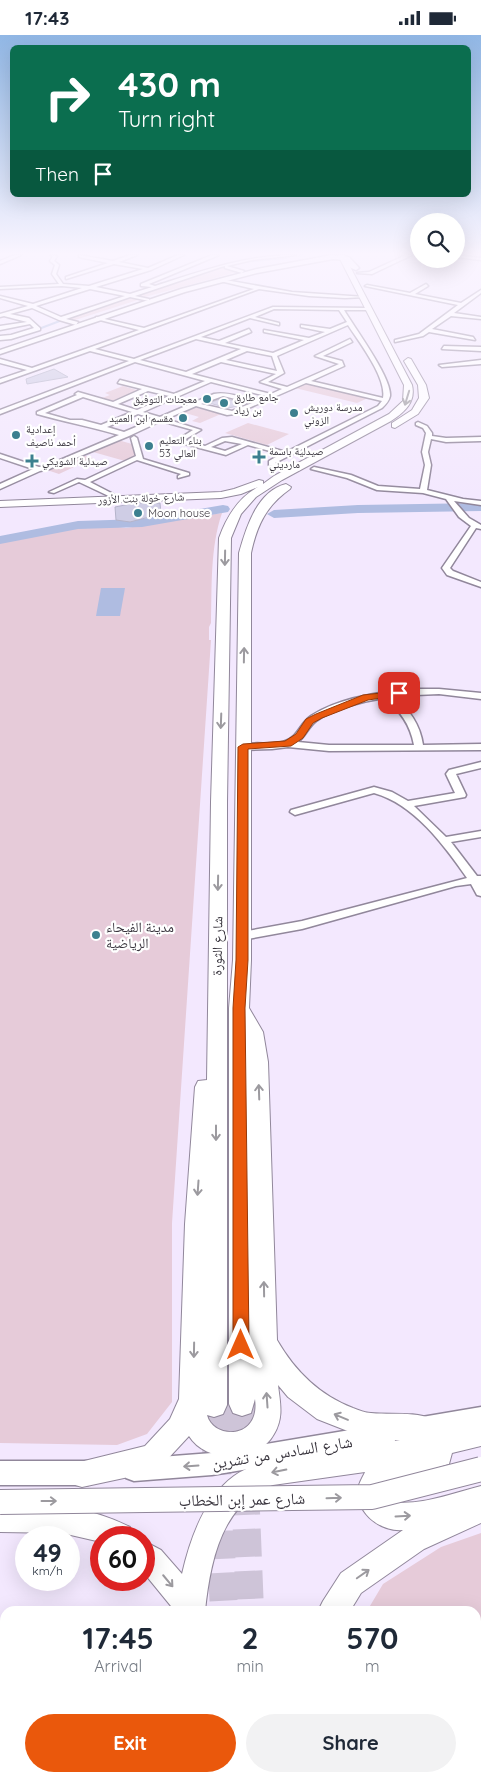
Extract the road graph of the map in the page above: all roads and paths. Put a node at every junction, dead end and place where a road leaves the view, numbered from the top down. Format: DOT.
graph roads {
  1 [pos="16,337"];
  2 [pos="39,337"];
  3 [pos="43,337"];
  4 [pos="123,337"];
  5 [pos="201,337"];
  6 [pos="235,337"];
  7 [pos="293,337"];
  8 [pos="317,337"];
  9 [pos="357,337"];
  10 [pos="383,337"];
  11 [pos="395,337"];
  12 [pos="401,337"];
  13 [pos="460,337"];
  14 [pos="0,338"];
  15 [pos="197,338"];
  16 [pos="473,339"];
  17 [pos="309,340"];
  18 [pos="350,341"];
  19 [pos="219,343"];
  20 [pos="444,348"];
  21 [pos="89,349"];
  22 [pos="247,349"];
  23 [pos="481,349"];
  24 [pos="0,351"];
  25 [pos="274,355"];
  26 [pos="135,360"];
  27 [pos="221,360"];
  28 [pos="0,361"];
  29 [pos="481,361"];
  30 [pos="442,365"];
  31 [pos="0,366"];
  32 [pos="31,369"];
  33 [pos="23,372"];
  34 [pos="281,373"];
  35 [pos="187,374"];
  36 [pos="211,380"];
  37 [pos="0,381"];
  38 [pos="305,381"];
  39 [pos="120,382"];
  40 [pos="60,389"];
  41 [pos="148,389"];
  42 [pos="287,389"];
  43 [pos="83,395"];
  44 [pos="176,396"];
  45 [pos="272,396"];
  46 [pos="386,399"];
  47 [pos="257,402"];
  48 [pos="0,403"];
  49 [pos="114,404"];
  50 [pos="195,404"];
  51 [pos="14,406"];
  52 [pos="138,411"];
  53 [pos="0,412"];
  54 [pos="162,419"];
  55 [pos="172,421"];
  56 [pos="418,423"];
  57 [pos="100,428"];
  58 [pos="124,435"];
  59 [pos="429,437"];
  60 [pos="134,438"];
  61 [pos="481,439"];
  62 [pos="248,443"];
  63 [pos="205,448"];
  64 [pos="287,454"];
  65 [pos="0,456"];
  66 [pos="338,456"];
  67 [pos="139,457"];
  68 [pos="39,469"];
  69 [pos="291,471"];
  70 [pos="306,474"];
  71 [pos="180,477"];
  72 [pos="278,478"];
  73 [pos="85,482"];
  74 [pos="0,487"];
  75 [pos="423,491"];
  76 [pos="52,492"];
  77 [pos="220,497"];
  78 [pos="448,497"];
  79 [pos="117,498"];
  80 [pos="243,502"];
  81 [pos="481,503"];
  82 [pos="0,505"];
  83 [pos="478,526"];
  84 [pos="245,553"];
  85 [pos="481,585"];
  86 [pos="384,694"];
  87 [pos="481,696"];
  88 [pos="288,744"];
  89 [pos="243,747"];
  90 [pos="419,747"];
  91 [pos="481,747"];
  92 [pos="481,765"];
  93 [pos="405,805"];
  94 [pos="295,812"];
  95 [pos="481,834"];
  96 [pos="444,840"];
  97 [pos="478,879"];
  98 [pos="481,892"];
  99 [pos="242,936"];
  100 [pos="239,1008"];
  101 [pos="265,1342"];
  102 [pos="203,1402"];
  103 [pos="242,1404"];
  104 [pos="481,1418"];
  105 [pos="423,1428"];
  106 [pos="481,1433"];
  107 [pos="481,1443"];
  108 [pos="481,1469"];
  109 [pos="0,1473"];
  110 [pos="82,1473"];
  111 [pos="372,1497"];
  112 [pos="481,1500"];
  113 [pos="0,1501"];
  114 [pos="481,1509"];
  115 [pos="0,1518"];
  116 [pos="95,1526"];
  117 [pos="155,1565"];
  118 [pos="188,1606"];
  119 [pos="192,1606"];
  120 [pos="336,1606"];
  1 -- 14 [label="street"];
  2 -- 24 [label="main road"];
  3 -- 24 [label="main road"];
  4 -- 21 [label="street"];
  5 -- 15 [label="street"];
  6 -- 19 [label="street"];
  7 -- 17 [label="street"];
  8 -- 17 [label="street"];
  9 -- 46 [label="street"];
  10 -- 69 [label="main road, one-way"];
  11 -- 12 [label="street"];
  11 -- 66 [label="main road"];
  13 -- 16 [label="street"];
  15 -- 19 [label="street"];
  15 -- 26 [label="street"];
  17 -- 25 [label="street"];
  18 -- 38 [label="street"];
  19 -- 22 [label="street"];
  20 -- 23 [label="street"];
  21 -- 26 [label="street"];
  21 -- 32 [label="street"];
  22 -- 25 [label="street"];
  22 -- 27 [label="street"];
  25 -- 34 [label="street"];
  26 -- 35 [label="street"];
  26 -- 40 [label="street"];
  27 -- 34 [label="street"];
  27 -- 35 [label="street"];
  28 -- 32 [label="street"];
  29 -- 30 [label="street"];
  31 -- 33 [label="street"];
  32 -- 33 [label="street"];
  33 -- 37 [label="street"];
  34 -- 42 [label="street"];
  35 -- 36 [label="street"];
  36 -- 44 [label="street"];
  36 -- 45 [label="street"];
  38 -- 42 [label="street"];
  38 -- 46 [label="street"];
  39 -- 41 [label="street"];
  40 -- 43 [label="street"];
  40 -- 51 [label="street"];
  41 -- 44 [label="street"];
  41 -- 49 [label="street"];
  42 -- 45 [label="street"];
  43 -- 49 [label="street"];
  43 -- 57 [label="street"];
  44 -- 52 [label="street"];
  45 -- 47 [label="street"];
  46 -- 64 [label="street"];
  47 -- 50 [label="street"];
  47 -- 50 [label="street"];
  48 -- 51 [label="street"];
  49 -- 52 [label="street"];
  50 -- 54 [label="street"];
  51 -- 53 [label="street"];
  52 -- 54 [label="street"];
  52 -- 57 [label="street"];
  54 -- 55 [label="street"];
  54 -- 58 [label="street"];
  55 -- 60 [label="street"];
  55 -- 63 [label="street"];
  56 -- 59 [label="street"];
  57 -- 58 [label="street"];
  58 -- 60 [label="street"];
  58 -- 68 [label="street"];
  59 -- 61 [label="street"];
  59 -- 75 [label="street"];
  60 -- 67 [label="street"];
  62 -- 63 [label="street"];
  62 -- 63 [label="street"];
  62 -- 64 [label="street"];
  64 -- 69 [label="street"];
  65 -- 68 [label="street"];
  66 -- 70 [label="main road"];
  66 -- 80 [label="main road"];
  67 -- 71 [label="street"];
  67 -- 73 [label="street"];
  68 -- 74 [label="street"];
  69 -- 72 [label="main road"];
  70 -- 75 [label="street"];
  70 -- 84 [label="main road, شارع الثورة"];
  72 -- 77 [label="main road, شارع خولة بنت الأزور"];
  72 -- 80 [label="main road"];
  73 -- 76 [label="street"];
  73 -- 79 [label="street"];
  75 -- 78 [label="street"];
  77 -- 79 [label="main road, شارع خولة بنت الأزور"];
  77 -- 80 [label="main road"];
  77 -- 82 [label="main road, شارع خولة بنت الأزور"];
  78 -- 81 [label="street"];
  78 -- 83 [label="street"];
  79 -- 82 [label="main road, شارع خولة بنت الأزور"];
  80 -- 84 [label="main road"];
  80 -- 102 [label="main road, شارع الثورة, one-way"];
  83 -- 85 [label="street"];
  89 -- 84 [label="main road, شارع الثورة, one-way"];
  86 -- 87 [label="street"];
  86 -- 88 [label="street"];
  86 -- 90 [label="street"];
  88 -- 89 [label="street"];
  88 -- 90 [label="street"];
  89 -- 99 [label="main road, شارع الثورة"];
  90 -- 91 [label="street"];
  92 -- 93 [label="street"];
  93 -- 94 [label="street"];
  93 -- 96 [label="street"];
  95 -- 96 [label="street"];
  96 -- 97 [label="street"];
  97 -- 98 [label="street"];
  97 -- 99 [label="street"];
  99 -- 100 [label="main road, شارع الثورة"];
  101 -- 100 [label="main road, one-way"];
  100 -- 103 [label="main road, شارع الثورة"];
  102 -- 101 [label="main road, one-way"];
  105 -- 101 [label="main road, one-way"];
  102 -- 110 [label="main road"];
  104 -- 105 [label="main road, شارع السادس من تشرين"];
  105 -- 110 [label="main road, شارع السادس من تشرين, one-way"];
  106 -- 119 [label="main road, one-way"];
  107 -- 111 [label="main road"];
  108 -- 111 [label="main road, شارع عمر إبن الخطاب, bridge"];
  109 -- 110 [label="main road"];
  111 -- 112 [label="main road, one-way"];
  113 -- 111 [label="main road, شارع عمر إبن الخطاب, one-way, bridge"];
  120 -- 114 [label="main road, one-way"];
  115 -- 116 [label="main road"];
  117 -- 118 [label="main road, one-way"];
}
